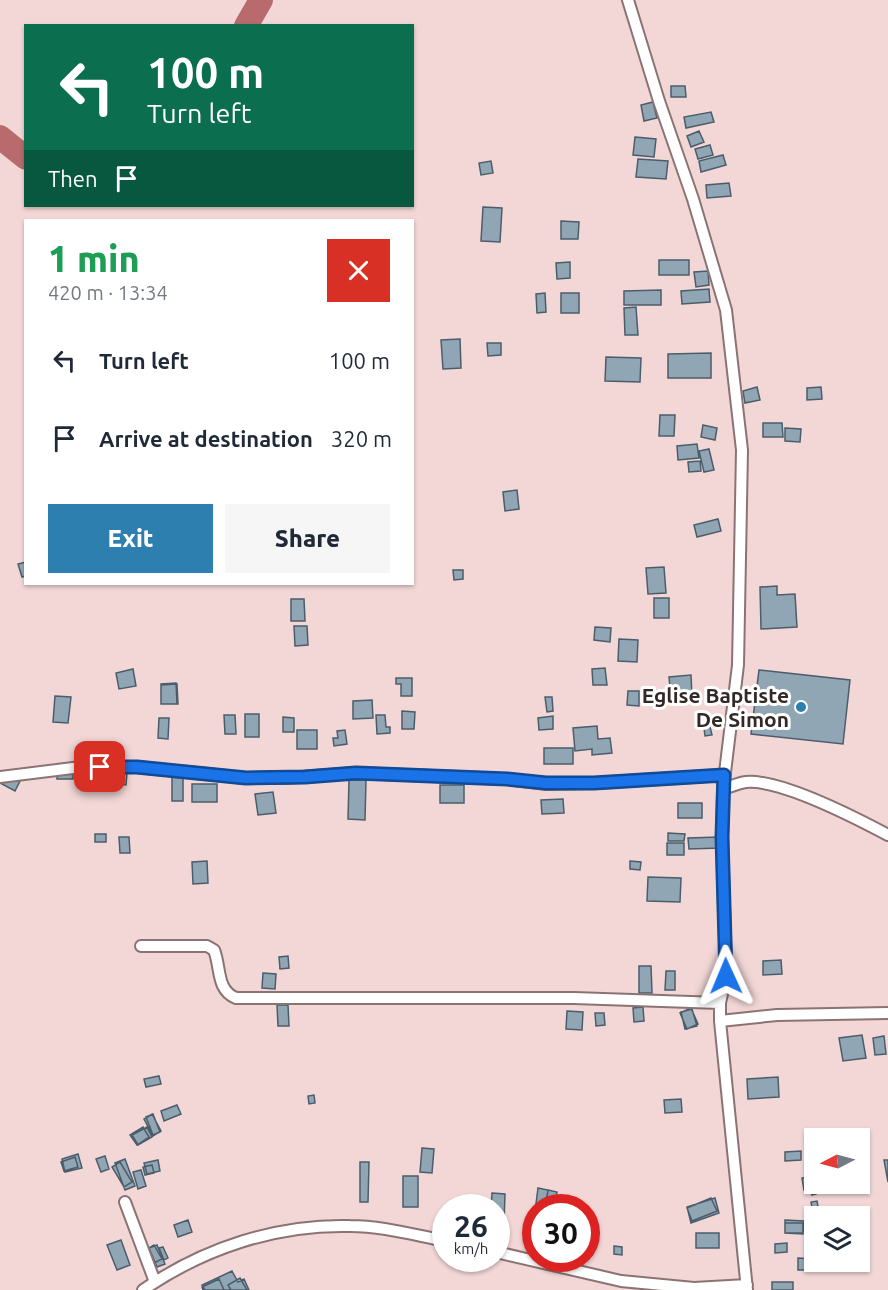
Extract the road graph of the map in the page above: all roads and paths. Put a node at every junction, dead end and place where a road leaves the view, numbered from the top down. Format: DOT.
graph roads {
  1 [pos="628,0"];
  2 [pos="724,775"];
  3 [pos="0,777"];
  4 [pos="723,789"];
  5 [pos="888,835"];
  6 [pos="141,946"];
  7 [pos="720,1003"];
  8 [pos="888,1013"];
  9 [pos="720,1021"];
  10 [pos="125,1202"];
  11 [pos="432,1238"];
  12 [pos="510,1255"];
  13 [pos="155,1282"];
  14 [pos="747,1287"];
  15 [pos="143,1290"];
  1 -- 2 [label="street"];
  2 -- 3 [label="street"];
  2 -- 4 [label="street"];
  4 -- 5 [label="street"];
  4 -- 7 [label="street"];
  6 -- 7 [label="street"];
  7 -- 9 [label="street"];
  8 -- 9 [label="street"];
  9 -- 14 [label="street"];
  10 -- 13 [label="street"];
  11 -- 13 [label="street"];
  12 -- 14 [label="street"];
  13 -- 15 [label="street"];
}
